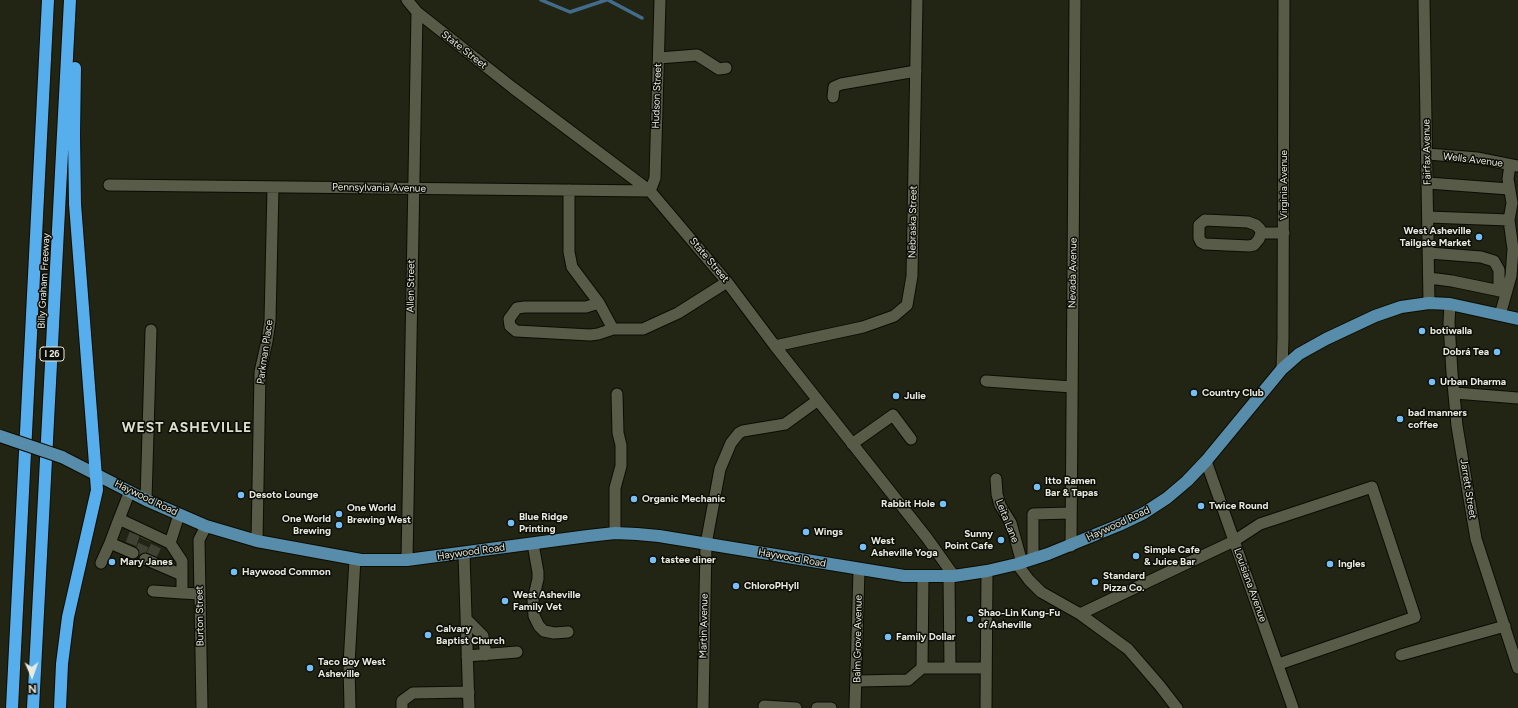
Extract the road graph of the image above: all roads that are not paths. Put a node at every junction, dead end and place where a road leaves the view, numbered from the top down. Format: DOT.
graph roads {
  1 [pos="48,0"];
  2 [pos="70,0"];
  3 [pos="407,0"];
  4 [pos="660,0"];
  5 [pos="917,0"];
  6 [pos="1075,0"];
  7 [pos="1284,0"];
  8 [pos="1424,0"];
  9 [pos="417,12"];
  10 [pos="68,33"];
  11 [pos="659,58"];
  12 [pos="726,68"];
  13 [pos="916,71"];
  14 [pos="833,97"];
  15 [pos="1428,154"];
  16 [pos="1514,166"];
  17 [pos="1428,184"];
  18 [pos="109,185"];
  19 [pos="273,187"];
  20 [pos="412,188"];
  21 [pos="1509,189"];
  22 [pos="570,190"];
  23 [pos="650,191"];
  24 [pos="1428,217"];
  25 [pos="1509,220"];
  26 [pos="1261,233"];
  27 [pos="1284,233"];
  28 [pos="1429,253"];
  29 [pos="1429,278"];
  30 [pos="727,282"];
  31 [pos="1502,291"];
  32 [pos="599,303"];
  33 [pos="1429,303"];
  34 [pos="1450,304"];
  35 [pos="1500,315"];
  36 [pos="1518,319"];
  37 [pos="613,329"];
  38 [pos="151,330"];
  39 [pos="775,346"];
  40 [pos="1282,369"];
  41 [pos="986,381"];
  42 [pos="1072,387"];
  43 [pos="1454,392"];
  44 [pos="617,394"];
  45 [pos="1518,398"];
  46 [pos="818,400"];
  47 [pos="0,436"];
  48 [pos="911,439"];
  49 [pos="852,444"];
  50 [pos="1206,461"];
  51 [pos="95,472"];
  52 [pos="996,479"];
  53 [pos="130,491"];
  54 [pos="146,500"];
  55 [pos="1071,513"];
  56 [pos="179,515"];
  57 [pos="119,519"];
  58 [pos="206,526"];
  59 [pos="615,533"];
  60 [pos="257,541"];
  61 [pos="1234,541"];
  62 [pos="110,543"];
  63 [pos="170,543"];
  64 [pos="533,544"];
  65 [pos="706,544"];
  66 [pos="1071,546"];
  67 [pos="131,549"];
  68 [pos="464,554"];
  69 [pos="148,558"];
  70 [pos="355,559"];
  71 [pos="407,560"];
  72 [pos="182,561"];
  73 [pos="199,562"];
  74 [pos="1024,562"];
  75 [pos="102,563"];
  76 [pos="859,570"];
  77 [pos="987,572"];
  78 [pos="182,575"];
  79 [pos="923,576"];
  80 [pos="951,576"];
  81 [pos="152,591"];
  82 [pos="182,593"];
  83 [pos="200,594"];
  84 [pos="1080,614"];
  85 [pos="466,619"];
  86 [pos="1504,626"];
  87 [pos="568,632"];
  88 [pos="517,652"];
  89 [pos="486,655"];
  90 [pos="1401,655"];
  91 [pos="467,656"];
  92 [pos="1279,664"];
  93 [pos="922,668"];
  94 [pos="950,668"];
  95 [pos="986,668"];
  96 [pos="1518,668"];
  97 [pos="857,681"];
  98 [pos="469,692"];
  99 [pos="764,706"];
  100 [pos="12,708"];
  101 [pos="33,708"];
  102 [pos="60,708"];
  103 [pos="202,708"];
  104 [pos="350,708"];
  105 [pos="402,708"];
  106 [pos="469,708"];
  107 [pos="703,708"];
  108 [pos="796,708"];
  109 [pos="817,708"];
  110 [pos="831,708"];
  111 [pos="856,708"];
  112 [pos="986,708"];
  113 [pos="1176,708"];
  114 [pos="1293,708"];
  1 -- 100 [label="highway, Billy Graham Freeway / I 26"];
  2 -- 10 [label="highway, Billy Graham Freeway / I 26"];
  3 -- 9 [label="street, State Street"];
  4 -- 11 [label="street, Hudson Street"];
  5 -- 13 [label="street, Nebraska Street"];
  6 -- 42 [label="street, Nevada Avenue"];
  7 -- 27 [label="street, Virginia Avenue"];
  8 -- 15 [label="street, Fairfax Avenue"];
  9 -- 20 [label="street, Allen Street"];
  9 -- 23 [label="street, State Street"];
  10 -- 51 [label="highway"];
  10 -- 101 [label="highway, Billy Graham Freeway / I 26"];
  11 -- 12 [label="street"];
  11 -- 23 [label="street, Hudson Street"];
  13 -- 14 [label="street"];
  13 -- 39 [label="street, Nebraska Street"];
  15 -- 16 [label="street, Wells Avenue"];
  15 -- 17 [label="street, Fairfax Avenue"];
  16 -- 21 [label="street"];
  17 -- 21 [label="street"];
  17 -- 24 [label="street, Fairfax Avenue"];
  18 -- 19 [label="street, Pennsylvania Avenue"];
  19 -- 20 [label="street, Pennsylvania Avenue"];
  19 -- 60 [label="street, Parkman Place"];
  20 -- 22 [label="street, Pennsylvania Avenue"];
  20 -- 71 [label="street, Allen Street"];
  21 -- 25 [label="street"];
  22 -- 23 [label="street, Pennsylvania Avenue"];
  22 -- 32 [label="street"];
  23 -- 30 [label="street, State Street"];
  24 -- 25 [label="street"];
  24 -- 28 [label="street, Fairfax Avenue"];
  25 -- 31 [label="street"];
  26 -- 26 [label="street"];
  26 -- 27 [label="street"];
  27 -- 40 [label="street, Virginia Avenue"];
  28 -- 29 [label="street, Fairfax Avenue"];
  28 -- 31 [label="street"];
  29 -- 31 [label="street"];
  29 -- 33 [label="street, Fairfax Avenue"];
  30 -- 37 [label="street"];
  30 -- 39 [label="street, State Street"];
  31 -- 35 [label="street"];
  32 -- 37 [label="street"];
  32 -- 37 [label="street"];
  33 -- 34 [label="main road, Haywood Road"];
  33 -- 40 [label="main road, Haywood Road"];
  34 -- 35 [label="main road, Haywood Road"];
  34 -- 43 [label="street, Jarrett Street"];
  35 -- 36 [label="main road, Haywood Road"];
  38 -- 54 [label="street"];
  39 -- 46 [label="street, State Street"];
  40 -- 50 [label="main road, Haywood Road"];
  41 -- 42 [label="street"];
  42 -- 55 [label="street, Nevada Avenue"];
  43 -- 45 [label="street"];
  43 -- 86 [label="street, Jarrett Street"];
  44 -- 59 [label="street"];
  46 -- 49 [label="street, State Street"];
  46 -- 65 [label="street, Martin Avenue"];
  47 -- 51 [label="main road, Haywood Road, bridge"];
  48 -- 49 [label="street"];
  49 -- 80 [label="street, State Street"];
  50 -- 61 [label="street, Louisiana Avenue"];
  50 -- 66 [label="main road, Haywood Road"];
  51 -- 53 [label="main road, Haywood Road"];
  51 -- 102 [label="highway"];
  52 -- 74 [label="street, Leita Lane"];
  53 -- 54 [label="main road, Haywood Road"];
  53 -- 57 [label="street"];
  54 -- 56 [label="main road, Haywood Road"];
  55 -- 66 [label="street, Nevada Avenue"];
  55 -- 74 [label="street"];
  56 -- 58 [label="main road, Haywood Road"];
  56 -- 63 [label="street"];
  57 -- 62 [label="street"];
  57 -- 63 [label="street"];
  58 -- 60 [label="main road, Haywood Road"];
  58 -- 73 [label="street, Burton Street"];
  59 -- 64 [label="main road, Haywood Road"];
  59 -- 65 [label="main road, Haywood Road"];
  60 -- 70 [label="main road, Haywood Road"];
  61 -- 84 [label="street"];
  61 -- 92 [label="street, Louisiana Avenue"];
  61 -- 92 [label="street"];
  62 -- 67 [label="street"];
  62 -- 75 [label="street"];
  63 -- 72 [label="street"];
  64 -- 68 [label="main road, Haywood Road"];
  64 -- 87 [label="street"];
  65 -- 76 [label="main road, Haywood Road"];
  65 -- 107 [label="street, Martin Avenue"];
  66 -- 74 [label="main road, Haywood Road"];
  68 -- 71 [label="main road, Haywood Road"];
  68 -- 85 [label="street"];
  69 -- 78 [label="street"];
  70 -- 71 [label="main road, Haywood Road"];
  70 -- 104 [label="street"];
  72 -- 73 [label="street"];
  72 -- 78 [label="street"];
  73 -- 83 [label="street, Burton Street"];
  74 -- 77 [label="main road, Haywood Road"];
  74 -- 84 [label="street"];
  76 -- 79 [label="main road, Haywood Road"];
  76 -- 97 [label="street, Balm Grove Avenue"];
  77 -- 80 [label="main road, Haywood Road"];
  77 -- 95 [label="street"];
  78 -- 82 [label="street"];
  79 -- 80 [label="main road, Haywood Road"];
  79 -- 93 [label="street"];
  80 -- 94 [label="street"];
  81 -- 82 [label="street"];
  82 -- 83 [label="street"];
  83 -- 103 [label="street, Burton Street"];
  84 -- 113 [label="street"];
  85 -- 89 [label="street"];
  85 -- 91 [label="street"];
  86 -- 90 [label="street"];
  86 -- 96 [label="street, Jarrett Street"];
  88 -- 89 [label="street"];
  89 -- 91 [label="street"];
  91 -- 98 [label="street"];
  92 -- 114 [label="street, Louisiana Avenue"];
  93 -- 94 [label="street"];
  93 -- 97 [label="street"];
  94 -- 95 [label="street"];
  95 -- 112 [label="street"];
  97 -- 111 [label="street, Balm Grove Avenue"];
  98 -- 105 [label="street"];
  98 -- 106 [label="street"];
  99 -- 108 [label="street"];
  109 -- 110 [label="street"];
}
